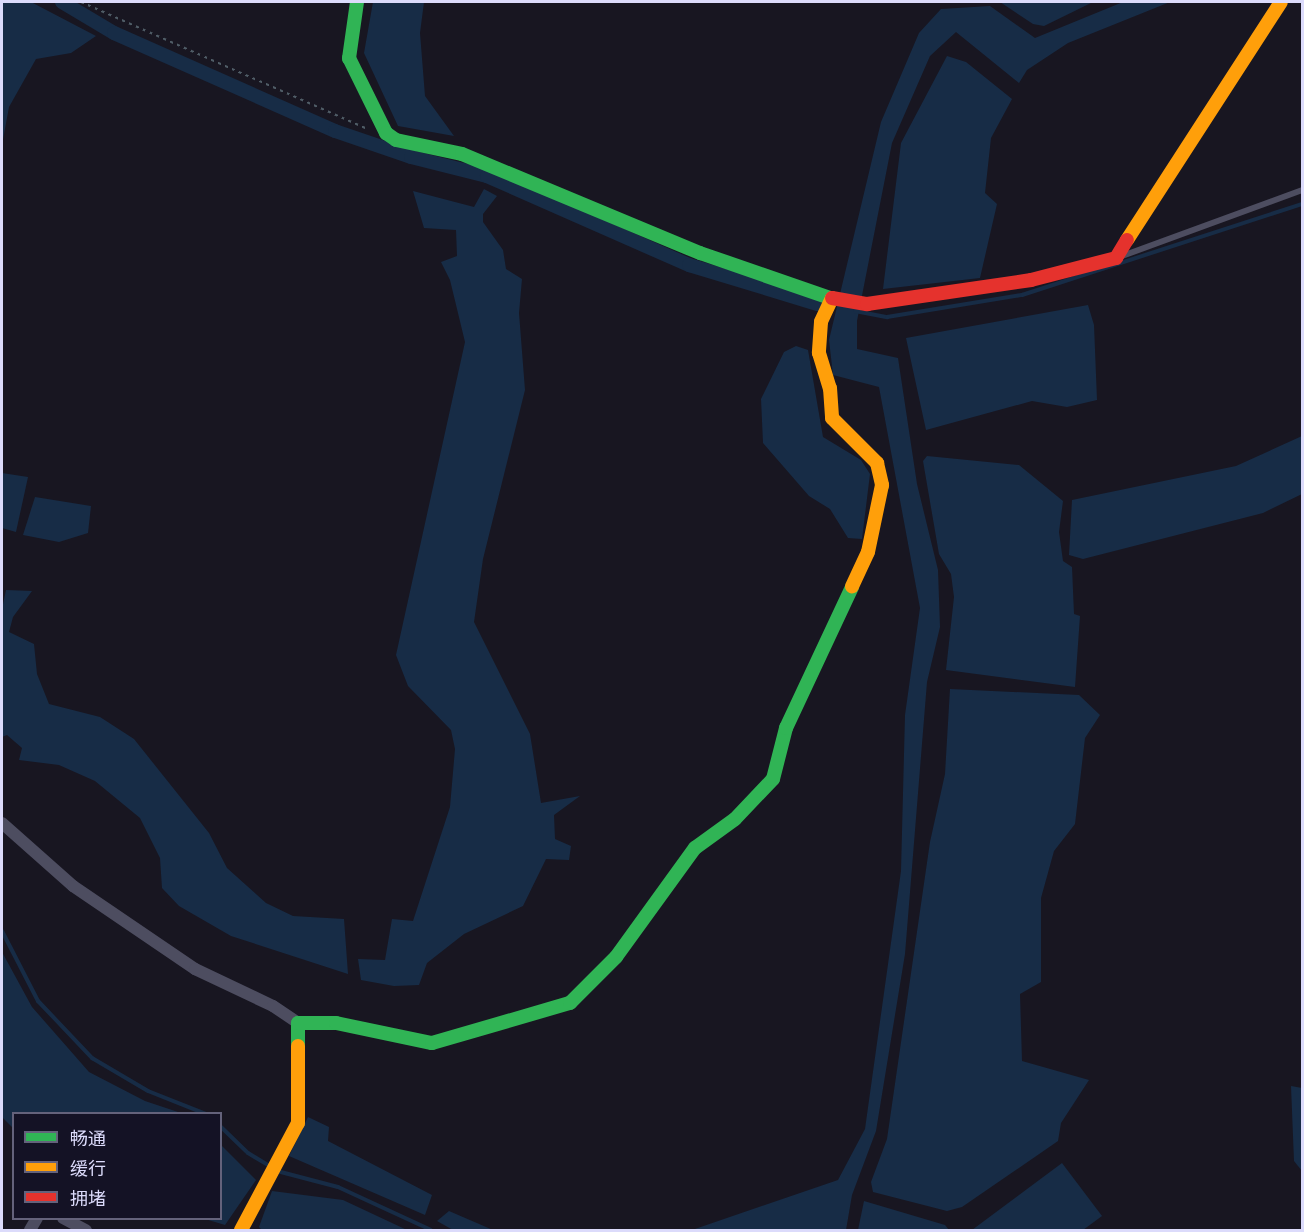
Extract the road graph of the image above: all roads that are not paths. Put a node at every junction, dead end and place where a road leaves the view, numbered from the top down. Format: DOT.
graph roads {
  1 [pos="357,2"];
  2 [pos="1281,2"];
  3 [pos="1302,190"];
  4 [pos="1116,258"];
  5 [pos="830,298"];
  6 [pos="2,823"];
  7 [pos="298,1023"];
  8 [pos="67,1220"];
  9 [pos="86,1230"];
  10 [pos="241,1230"];
  1 -- 5 [label="street"];
  2 -- 4 [label="street"];
  3 -- 4 [label="lane"];
  4 -- 5 [label="street"];
  5 -- 7 [label="street"];
  6 -- 7 [label="street"];
  7 -- 10 [label="street"];
  8 -- 9 [label="street"];
}
